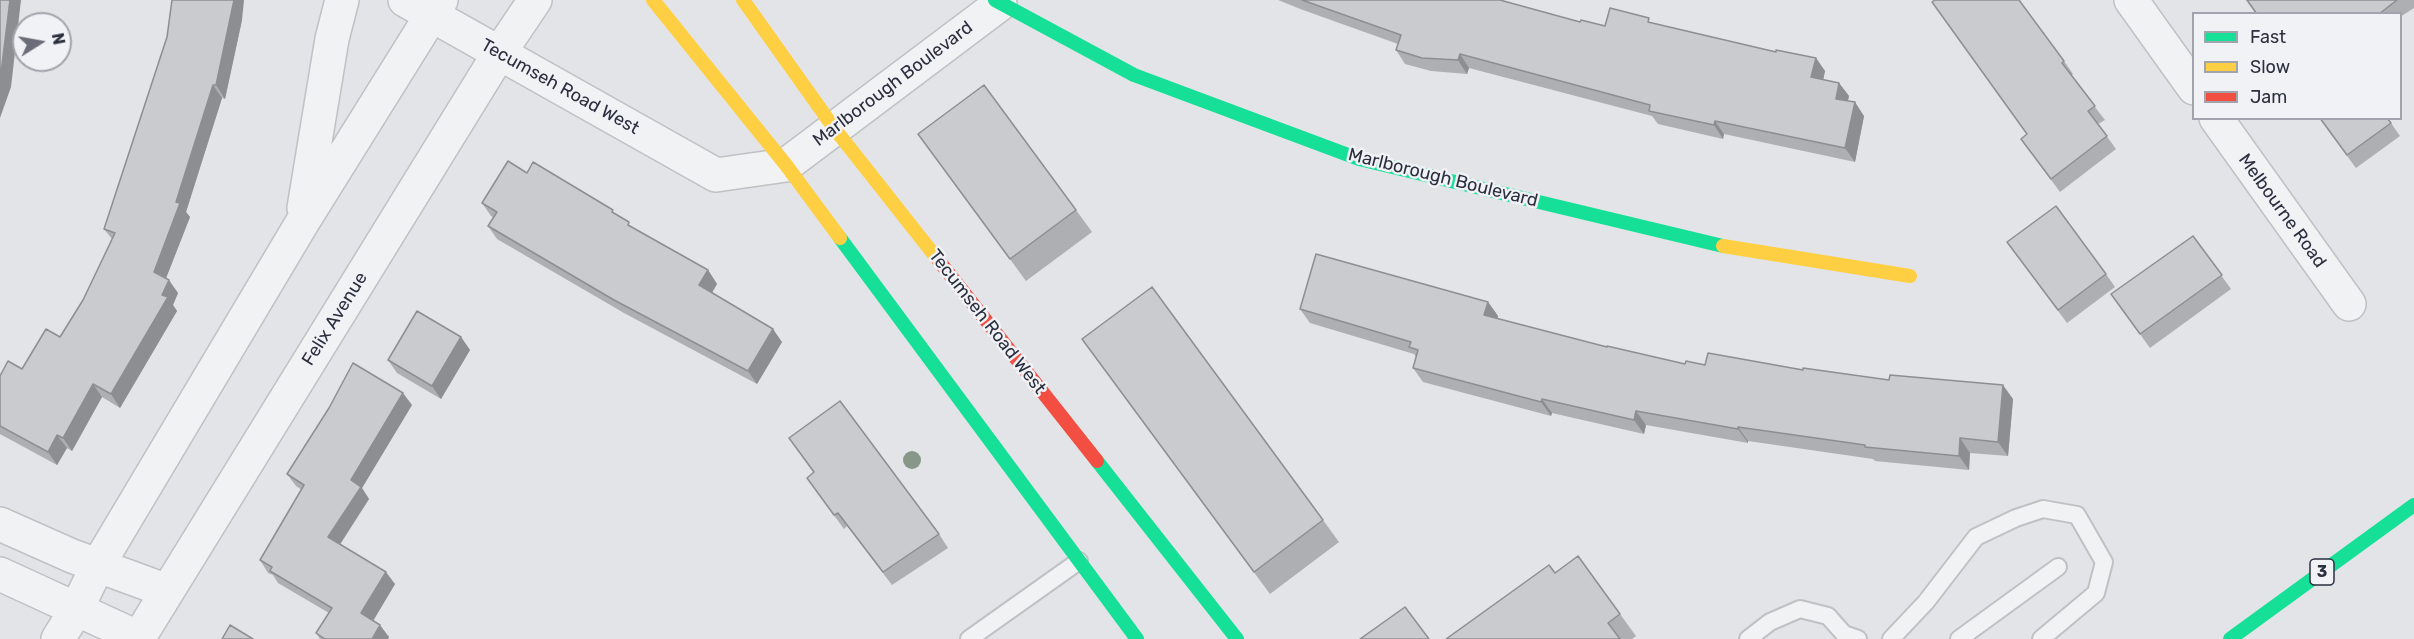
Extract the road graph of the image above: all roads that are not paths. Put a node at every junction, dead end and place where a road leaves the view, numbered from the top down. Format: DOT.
graph roads {
  1 [pos="342,0"];
  2 [pos="534,0"];
  3 [pos="652,0"];
  4 [pos="743,0"];
  5 [pos="2131,0"];
  6 [pos="998,2"];
  7 [pos="425,5"];
  8 [pos="500,52"];
  9 [pos="2192,87"];
  10 [pos="2217,120"];
  11 [pos="834,128"];
  12 [pos="786,165"];
  13 [pos="302,223"];
  14 [pos="1910,276"];
  15 [pos="2349,304"];
  16 [pos="2414,505"];
  17 [pos="0,524"];
  18 [pos="1079,561"];
  19 [pos="98,565"];
  20 [pos="2058,567"];
  21 [pos="0,574"];
  22 [pos="167,591"];
  23 [pos="76,610"];
  24 [pos="139,638"];
  25 [pos="58,639"];
  26 [pos="969,639"];
  27 [pos="1137,639"];
  28 [pos="1237,639"];
  29 [pos="1748,639"];
  30 [pos="1858,639"];
  31 [pos="1891,639"];
  32 [pos="1959,639"];
  33 [pos="2041,639"];
  34 [pos="2230,639"];
  1 -- 13 [label="street"];
  2 -- 8 [label="street, Felix Avenue"];
  3 -- 12 [label="main road"];
  4 -- 11 [label="main road, Tecumseh Road West"];
  5 -- 9 [label="street"];
  6 -- 11 [label="street, Marlborough Boulevard"];
  6 -- 14 [label="main road, Marlborough Boulevard"];
  7 -- 8 [label="street, Tecumseh Road West"];
  7 -- 13 [label="street"];
  8 -- 12 [label="street, Tecumseh Road West"];
  8 -- 22 [label="street, Felix Avenue"];
  10 -- 15 [label="street, Melbourne Road"];
  11 -- 12 [label="street, Marlborough Boulevard"];
  11 -- 28 [label="main road, Tecumseh Road West"];
  12 -- 18 [label="main road"];
  13 -- 19 [label="street"];
  16 -- 34 [label="main road, 3"];
  17 -- 19 [label="street"];
  18 -- 26 [label="lane"];
  18 -- 27 [label="main road"];
  19 -- 22 [label="street"];
  19 -- 23 [label="street"];
  20 -- 32 [label="lane"];
  21 -- 23 [label="street"];
  22 -- 24 [label="street, Felix Avenue"];
  23 -- 24 [label="street"];
  23 -- 25 [label="street"];
  29 -- 30 [label="lane"];
  31 -- 33 [label="lane"];
}
